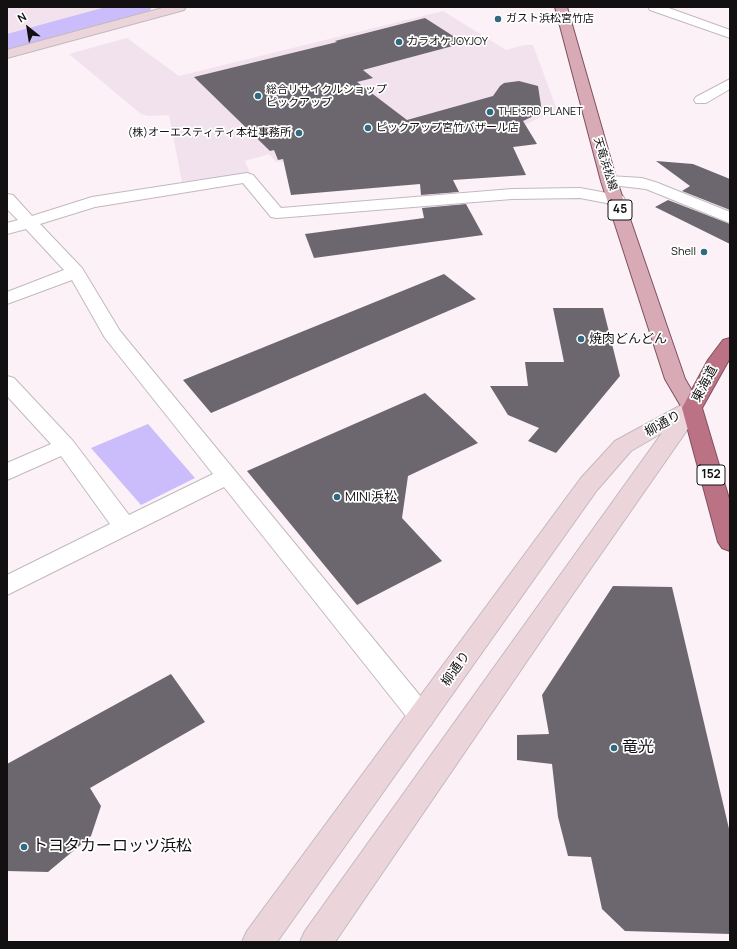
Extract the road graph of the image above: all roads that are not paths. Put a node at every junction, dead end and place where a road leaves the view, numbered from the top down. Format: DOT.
graph roads {
  1 [pos="180,7"];
  2 [pos="561,7"];
  3 [pos="654,7"];
  4 [pos="730,34"];
  5 [pos="7,54"];
  6 [pos="730,83"];
  7 [pos="701,100"];
  8 [pos="609,181"];
  9 [pos="7,199"];
  10 [pos="617,200"];
  11 [pos="730,218"];
  12 [pos="28,222"];
  13 [pos="7,229"];
  14 [pos="76,272"];
  15 [pos="7,298"];
  16 [pos="730,344"];
  17 [pos="7,383"];
  18 [pos="692,408"];
  19 [pos="65,446"];
  20 [pos="7,472"];
  21 [pos="227,476"];
  22 [pos="125,526"];
  23 [pos="730,542"];
  24 [pos="7,586"];
  25 [pos="422,717"];
  26 [pos="258,942"];
  27 [pos="316,942"];
  1 -- 5 [label="street"];
  2 -- 8 [label="main road, 天竜浜松線 / 45"];
  3 -- 4 [label="street"];
  6 -- 7 [label="street"];
  8 -- 10 [label="main road, 天竜浜松線 / 45"];
  8 -- 11 [label="street"];
  9 -- 12 [label="street"];
  10 -- 12 [label="street"];
  10 -- 18 [label="main road, 天竜浜松線 / 45"];
  12 -- 13 [label="street"];
  12 -- 14 [label="street"];
  14 -- 15 [label="street"];
  14 -- 21 [label="street"];
  16 -- 18 [label="highway, 東海道"];
  17 -- 19 [label="street"];
  18 -- 23 [label="highway, 東海道 / 152"];
  18 -- 25 [label="street, 柳通り"];
  18 -- 27 [label="street, 柳通り"];
  19 -- 20 [label="street"];
  19 -- 22 [label="street"];
  21 -- 22 [label="street"];
  21 -- 25 [label="street"];
  22 -- 24 [label="street"];
  25 -- 26 [label="street, 柳通り"];
}
